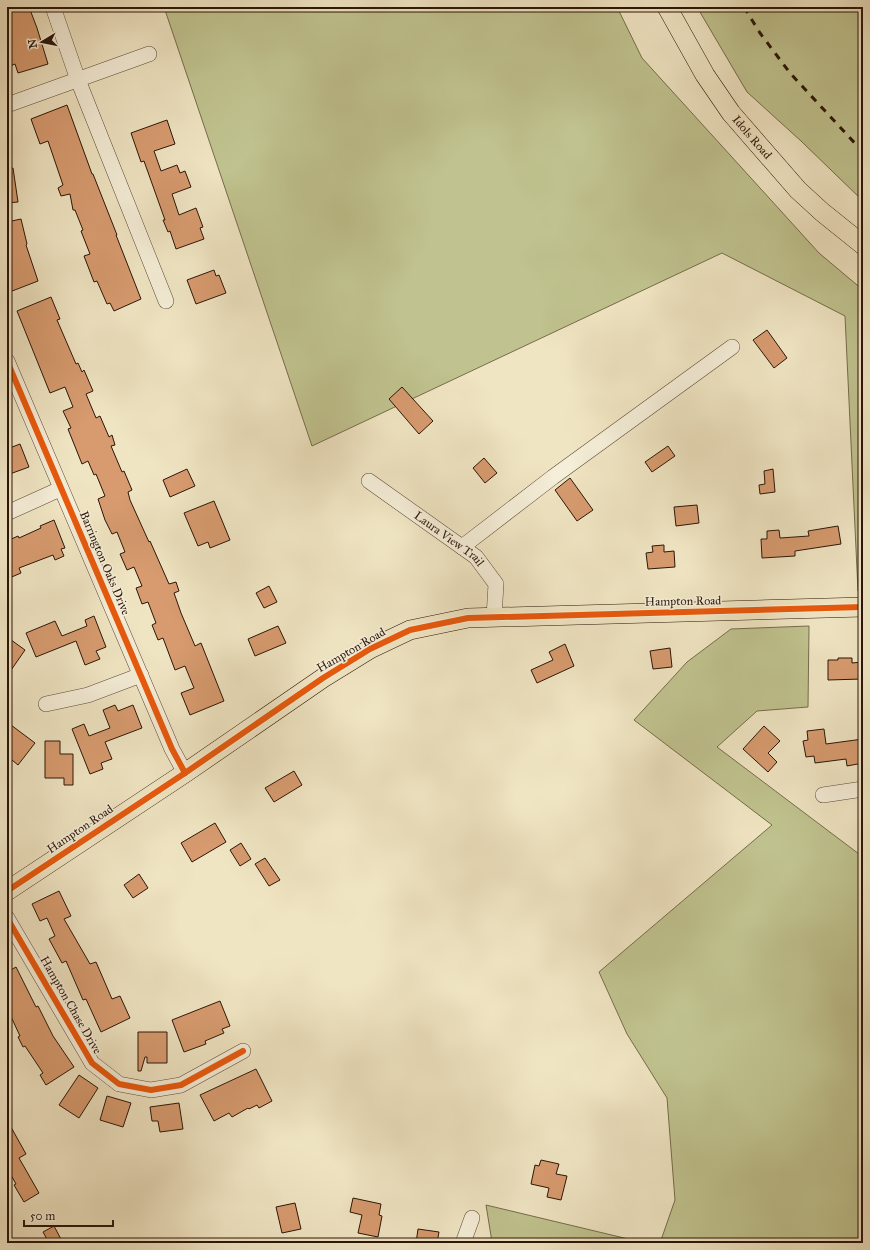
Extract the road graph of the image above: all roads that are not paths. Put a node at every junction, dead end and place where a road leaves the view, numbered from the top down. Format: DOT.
graph roads {
  1 [pos="53,7"];
  2 [pos="667,7"];
  3 [pos="149,54"];
  4 [pos="78,80"];
  5 [pos="7,104"];
  6 [pos="863,246"];
  7 [pos="166,301"];
  8 [pos="732,347"];
  9 [pos="7,361"];
  10 [pos="369,482"];
  11 [pos="60,489"];
  12 [pos="7,513"];
  13 [pos="462,547"];
  14 [pos="863,607"];
  15 [pos="494,617"];
  16 [pos="141,675"];
  17 [pos="46,704"];
  18 [pos="185,773"];
  19 [pos="863,789"];
  20 [pos="824,795"];
  21 [pos="7,891"];
  22 [pos="7,918"];
  23 [pos="243,1050"];
  24 [pos="472,1218"];
  25 [pos="463,1243"];
  1 -- 4 [label="street"];
  2 -- 6 [label="main road, Idols Road"];
  3 -- 4 [label="street"];
  4 -- 5 [label="street"];
  4 -- 7 [label="street"];
  8 -- 13 [label="street"];
  9 -- 11 [label="street, Barrington Oaks Drive"];
  10 -- 13 [label="street, Laura View Trail"];
  11 -- 12 [label="street"];
  11 -- 16 [label="street, Barrington Oaks Drive"];
  13 -- 15 [label="street, Laura View Trail"];
  14 -- 15 [label="main road, Hampton Road"];
  15 -- 18 [label="main road, Hampton Road"];
  16 -- 17 [label="street"];
  16 -- 18 [label="street, Barrington Oaks Drive"];
  18 -- 21 [label="main road, Hampton Road"];
  19 -- 20 [label="street"];
  22 -- 23 [label="street, Hampton Chase Drive"];
  24 -- 25 [label="street"];
}
